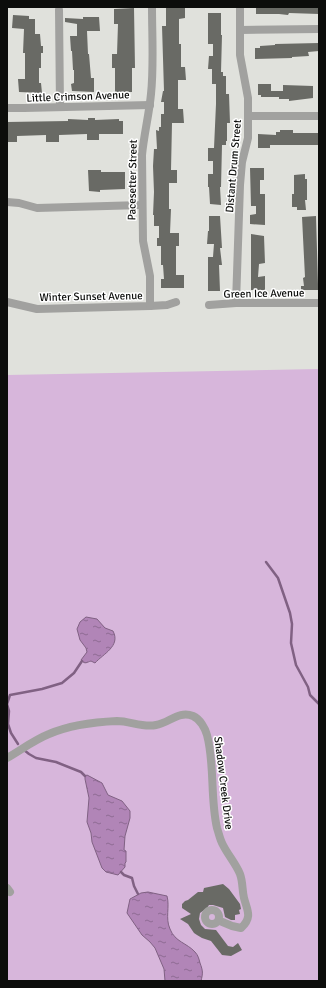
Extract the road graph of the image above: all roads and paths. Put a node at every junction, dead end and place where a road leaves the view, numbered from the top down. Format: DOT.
graph roads {
  1 [pos="152,7"];
  2 [pos="240,7"];
  3 [pos="59,10"];
  4 [pos="319,29"];
  5 [pos="240,30"];
  6 [pos="150,105"];
  7 [pos="60,107"];
  8 [pos="7,108"];
  9 [pos="248,116"];
  10 [pos="319,116"];
  11 [pos="7,202"];
  12 [pos="142,206"];
  13 [pos="7,302"];
  14 [pos="176,302"];
  15 [pos="319,303"];
  16 [pos="236,304"];
  17 [pos="209,305"];
  18 [pos="150,306"];
  19 [pos="7,758"];
  20 [pos="220,921"];
  1 -- 6 [label="street, Pacesetter Street"];
  2 -- 5 [label="street, Distant Drum Street"];
  3 -- 7 [label="street"];
  4 -- 5 [label="street"];
  5 -- 9 [label="street, Distant Drum Street"];
  6 -- 7 [label="street, Little Crimson Avenue"];
  6 -- 12 [label="street, Pacesetter Street"];
  7 -- 8 [label="street, Little Crimson Avenue"];
  9 -- 10 [label="street"];
  9 -- 16 [label="street, Distant Drum Street"];
  11 -- 12 [label="street"];
  12 -- 18 [label="street, Pacesetter Street"];
  13 -- 18 [label="street, Winter Sunset Avenue"];
  14 -- 18 [label="street, Winter Sunset Avenue"];
  15 -- 16 [label="street, Green Ice Avenue"];
  16 -- 17 [label="street, Green Ice Avenue"];
  19 -- 20 [label="street, Shadow Creek Drive"];
}
